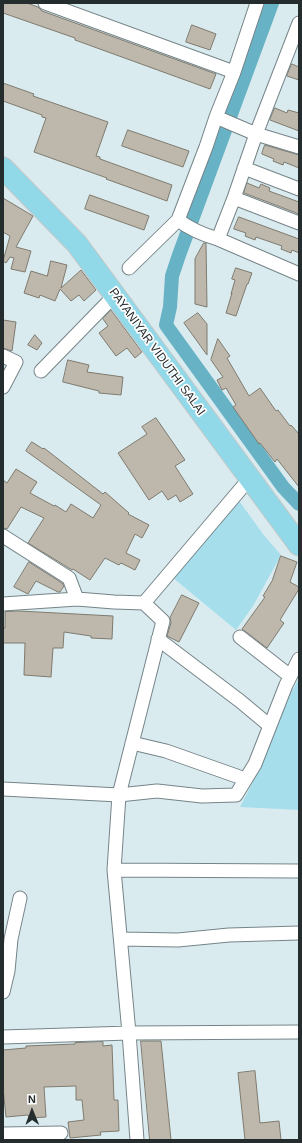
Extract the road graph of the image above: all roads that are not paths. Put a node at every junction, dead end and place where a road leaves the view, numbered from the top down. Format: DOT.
graph roads {
  1 [pos="45,3"];
  2 [pos="257,3"];
  3 [pos="299,23"];
  4 [pos="294,49"];
  5 [pos="234,72"];
  6 [pos="220,118"];
  7 [pos="252,132"];
  8 [pos="299,147"];
  9 [pos="3,168"];
  10 [pos="244,168"];
  11 [pos="299,189"];
  12 [pos="234,198"];
  13 [pos="182,223"];
  14 [pos="299,223"];
  15 [pos="213,237"];
  16 [pos="129,268"];
  17 [pos="299,274"];
  18 [pos="115,295"];
  19 [pos="3,356"];
  20 [pos="41,371"];
  21 [pos="3,387"];
  22 [pos="250,478"];
  23 [pos="3,536"];
  24 [pos="299,545"];
  25 [pos="77,599"];
  26 [pos="144,603"];
  27 [pos="3,604"];
  28 [pos="240,637"];
  29 [pos="158,639"];
  30 [pos="299,659"];
  31 [pos="290,676"];
  32 [pos="270,726"];
  33 [pos="132,743"];
  34 [pos="245,779"];
  35 [pos="3,789"];
  36 [pos="119,795"];
  37 [pos="114,870"];
  38 [pos="299,871"];
  39 [pos="20,898"];
  40 [pos="299,933"];
  41 [pos="121,939"];
  42 [pos="3,992"];
  43 [pos="299,1032"];
  44 [pos="129,1033"];
  45 [pos="3,1037"];
  46 [pos="61,1133"];
  47 [pos="3,1134"];
  48 [pos="137,1140"];
  1 -- 5 [label="street"];
  2 -- 5 [label="street"];
  3 -- 4 [label="street"];
  4 -- 7 [label="street"];
  5 -- 6 [label="street"];
  6 -- 7 [label="street"];
  6 -- 13 [label="street"];
  7 -- 8 [label="street"];
  7 -- 10 [label="street"];
  9 -- 18 [label="main road, PAYANIYAR VIDUTHI SALAI"];
  10 -- 11 [label="street"];
  10 -- 12 [label="street"];
  12 -- 14 [label="street"];
  12 -- 15 [label="street"];
  13 -- 15 [label="street"];
  13 -- 16 [label="street"];
  15 -- 17 [label="street"];
  18 -- 20 [label="street"];
  18 -- 22 [label="main road, PAYANIYAR VIDUTHI SALAI"];
  19 -- 21 [label="street"];
  22 -- 24 [label="main road, PAYANIYAR VIDUTHI SALAI"];
  22 -- 26 [label="street"];
  23 -- 25 [label="street"];
  25 -- 26 [label="street"];
  25 -- 27 [label="street"];
  26 -- 29 [label="street"];
  28 -- 31 [label="street"];
  29 -- 32 [label="street"];
  29 -- 33 [label="street"];
  30 -- 31 [label="street"];
  31 -- 32 [label="street"];
  32 -- 34 [label="street"];
  33 -- 34 [label="street"];
  33 -- 36 [label="street"];
  34 -- 36 [label="street"];
  35 -- 36 [label="street"];
  36 -- 37 [label="street"];
  37 -- 38 [label="street"];
  37 -- 41 [label="street"];
  39 -- 42 [label="street"];
  40 -- 41 [label="street"];
  41 -- 44 [label="street"];
  43 -- 44 [label="street"];
  44 -- 45 [label="street"];
  44 -- 48 [label="street"];
  46 -- 47 [label="street"];
}
